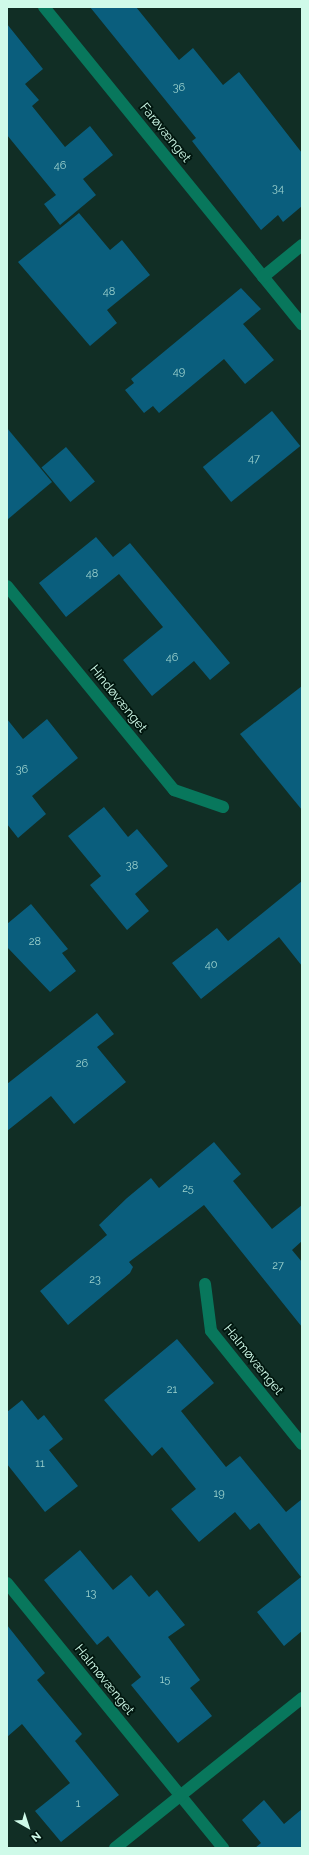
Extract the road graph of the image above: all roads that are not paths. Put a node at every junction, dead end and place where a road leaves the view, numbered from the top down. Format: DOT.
graph roads {
  1 [pos="44,7"];
  2 [pos="302,245"];
  3 [pos="263,277"];
  4 [pos="302,324"];
  5 [pos="7,586"];
  6 [pos="223,807"];
  7 [pos="205,1284"];
  8 [pos="302,1444"];
  9 [pos="7,1583"];
  10 [pos="302,1698"];
  11 [pos="180,1795"];
  12 [pos="115,1848"];
  13 [pos="223,1848"];
  1 -- 3 [label="street, Farøvænget"];
  2 -- 3 [label="street"];
  3 -- 4 [label="street, Farøvænget"];
  5 -- 6 [label="street, Hindøvænget"];
  7 -- 8 [label="street, Halmøvænget"];
  9 -- 11 [label="street, Halmøvænget"];
  10 -- 11 [label="street"];
  11 -- 12 [label="street"];
  11 -- 13 [label="street, Halmøvænget"];
}
